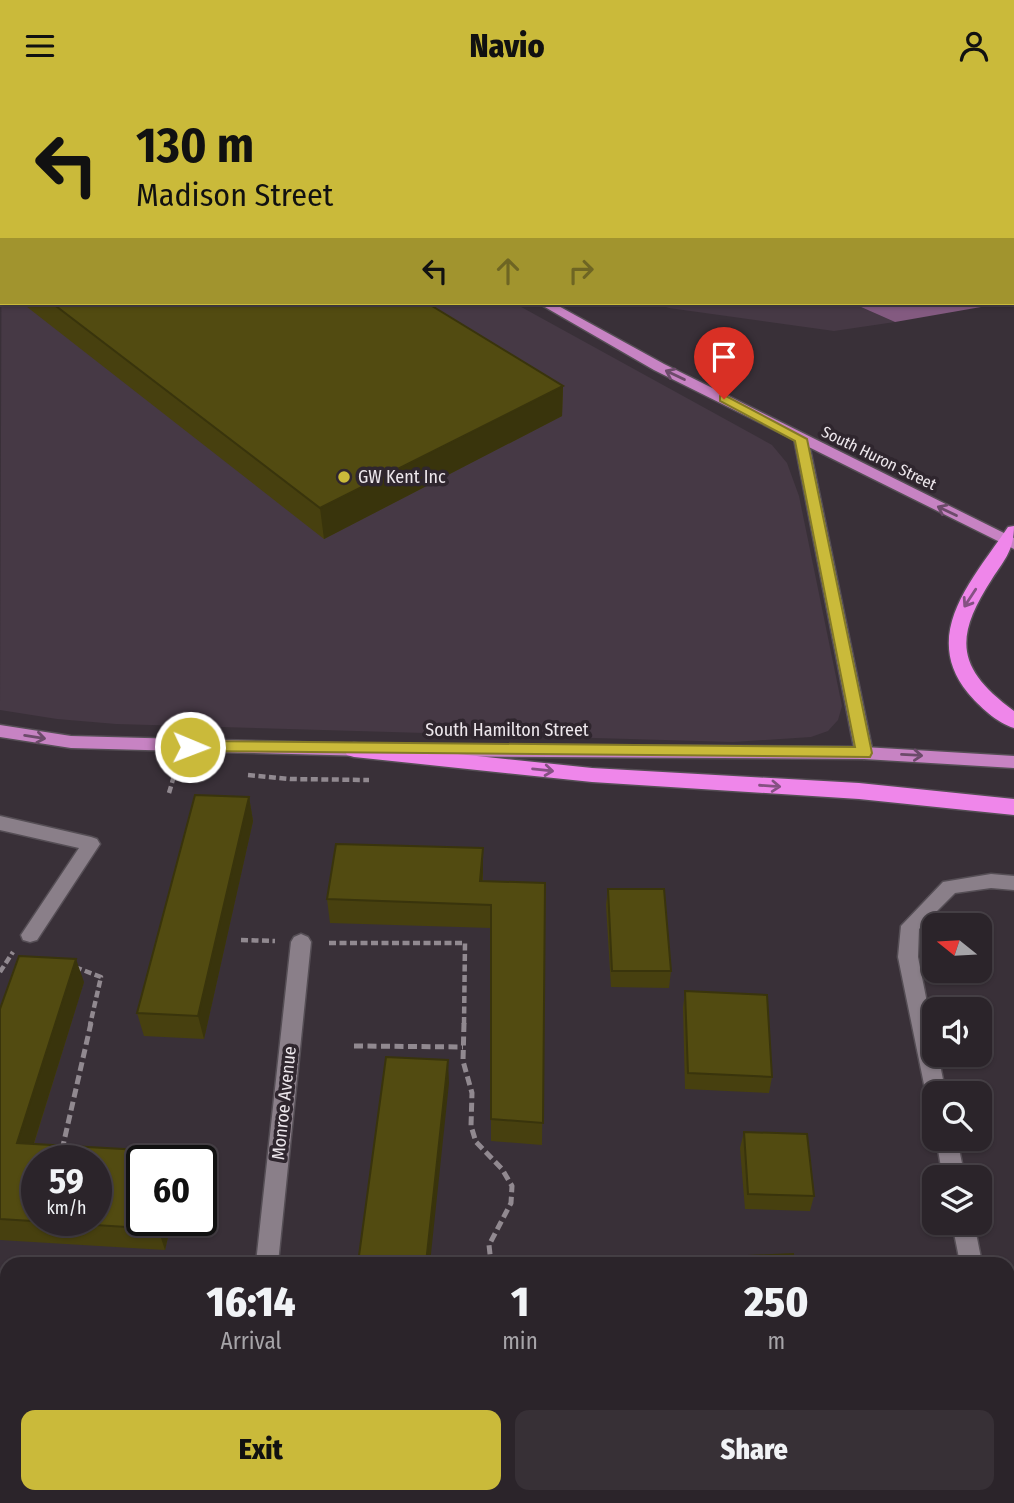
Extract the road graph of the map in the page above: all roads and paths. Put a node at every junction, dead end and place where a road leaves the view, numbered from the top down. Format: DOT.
graph roads {
  1 [pos="548,305"];
  2 [pos="801,439"];
  3 [pos="1012,539"];
  4 [pos="1014,721"];
  5 [pos="0,731"];
  6 [pos="354,750"];
  7 [pos="864,753"];
  8 [pos="1014,762"];
  9 [pos="174,776"];
  10 [pos="170,793"];
  11 [pos="1014,807"];
  12 [pos="0,823"];
  13 [pos="1014,883"];
  14 [pos="241,940"];
  15 [pos="301,942"];
  16 [pos="28,944"];
  17 [pos="7,948"];
  18 [pos="14,950"];
  19 [pos="62,963"];
  20 [pos="0,972"];
  21 [pos="354,1046"];
  22 [pos="463,1047"];
  23 [pos="933,1081"];
  24 [pos="63,1145"];
  25 [pos="965,1235"];
  26 [pos="268,1257"];
  27 [pos="490,1257"];
  28 [pos="970,1257"];
  2 -- 1 [label="main road, South Huron Street, one-way"];
  3 -- 2 [label="main road, South Huron Street, one-way"];
  2 -- 7 [label="street"];
  3 -- 4 [label="highway, one-way"];
  5 -- 6 [label="main road, South Hamilton Street, one-way"];
  6 -- 7 [label="main road, South Hamilton Street"];
  6 -- 11 [label="highway, one-way"];
  7 -- 8 [label="main road, South Hamilton Street, one-way"];
  9 -- 10 [label="path"];
  12 -- 16 [label="street"];
  13 -- 23 [label="street"];
  14 -- 15 [label="path"];
  15 -- 22 [label="path"];
  15 -- 26 [label="street, Monroe Avenue"];
  16 -- 18 [label="path"];
  17 -- 18 [label="path"];
  18 -- 20 [label="path"];
  19 -- 24 [label="path"];
  21 -- 22 [label="path"];
  22 -- 27 [label="path"];
  25 -- 28 [label="street"];
}
